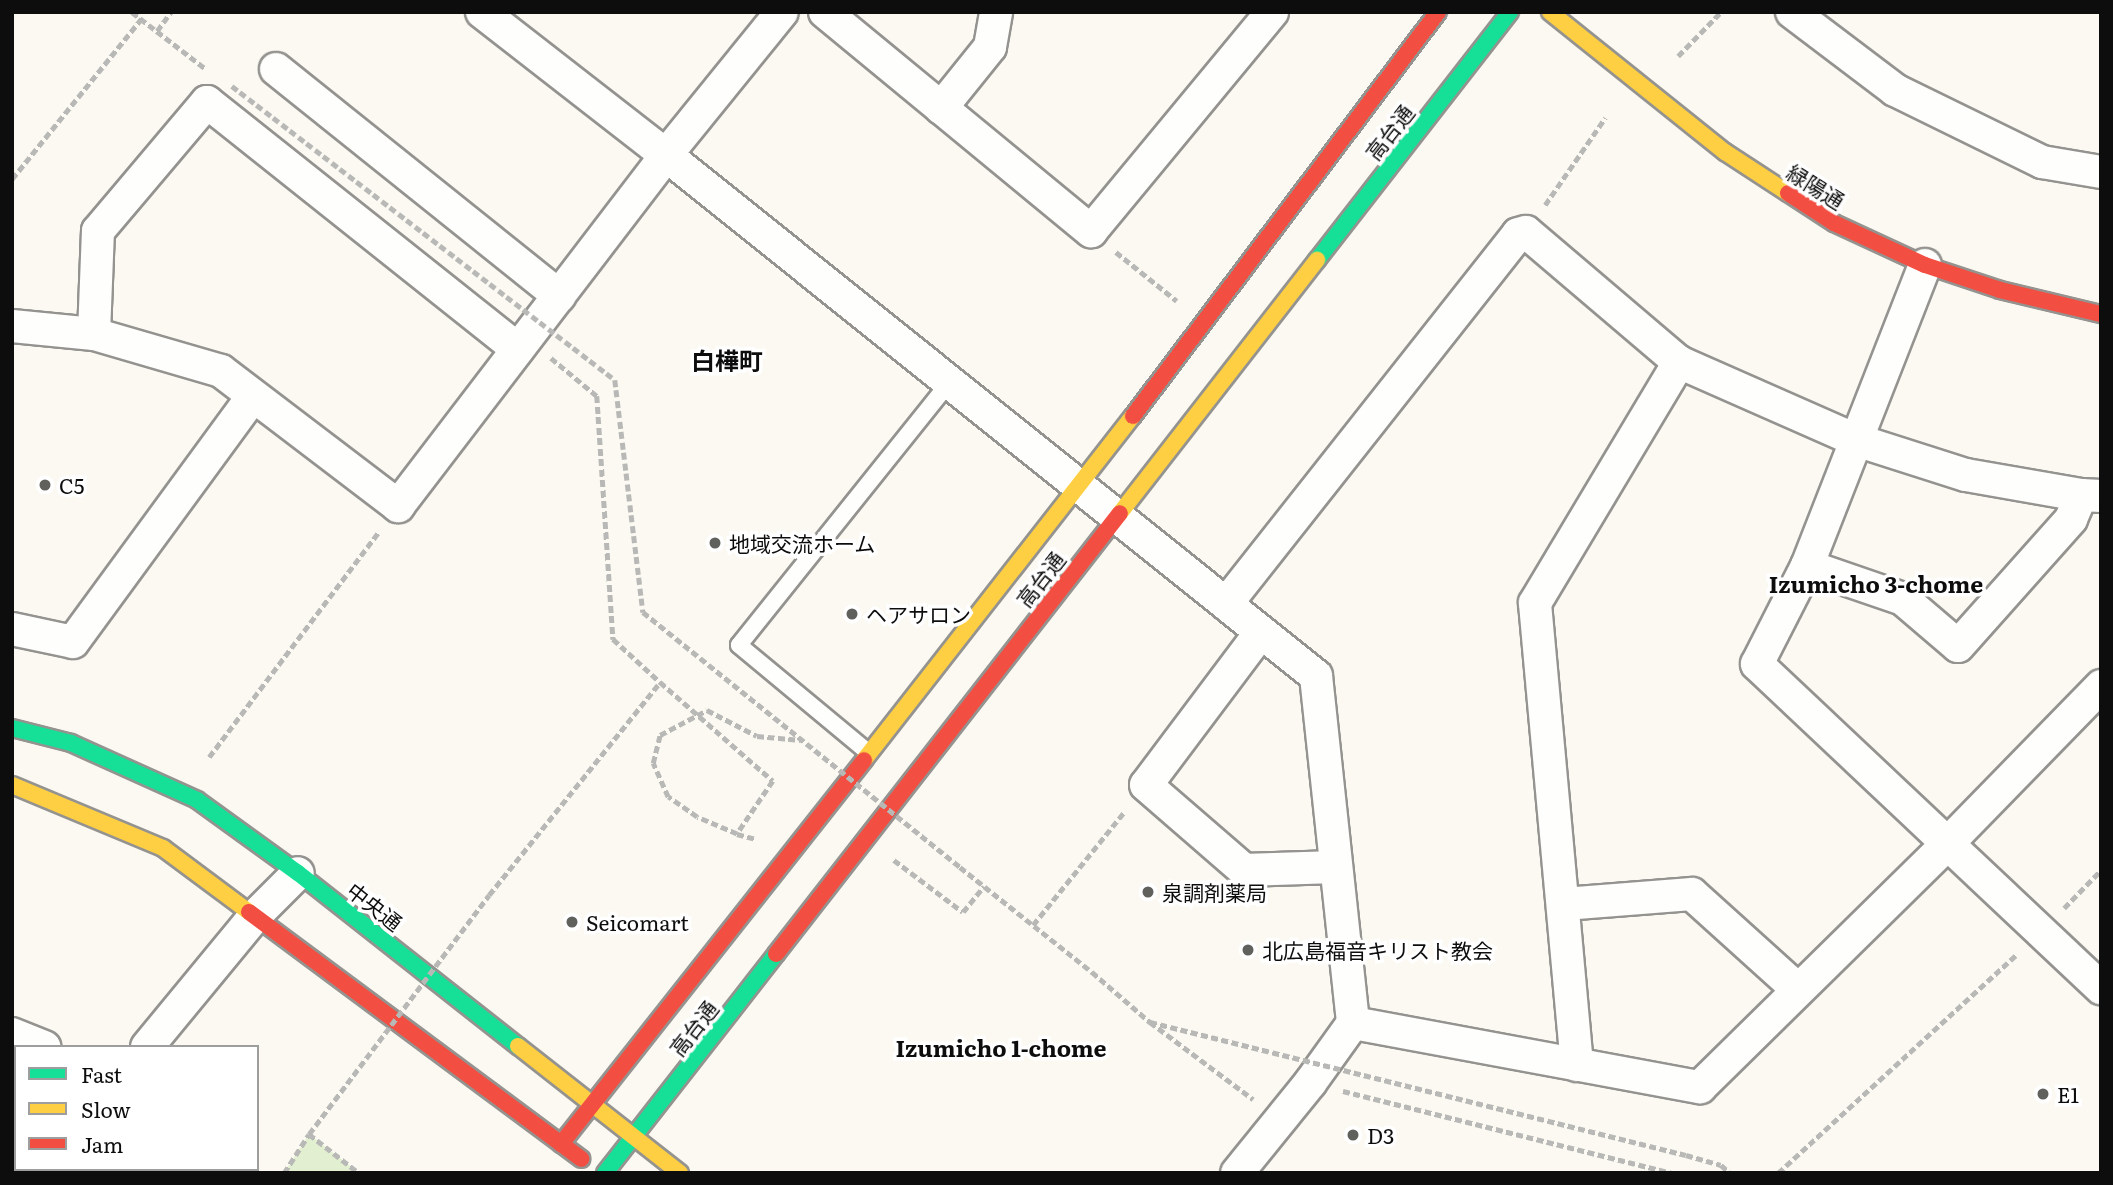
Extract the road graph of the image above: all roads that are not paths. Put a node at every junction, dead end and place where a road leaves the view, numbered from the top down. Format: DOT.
graph roads {
  1 [pos="482,12"];
  2 [pos="782,12"];
  3 [pos="825,12"];
  4 [pos="996,12"];
  5 [pos="1272,12"];
  6 [pos="1438,12"];
  7 [pos="1510,12"];
  8 [pos="1550,12"];
  9 [pos="1792,12"];
  10 [pos="276,69"];
  11 [pos="941,108"];
  12 [pos="666,155"];
  13 [pos="2101,172"];
  14 [pos="1925,265"];
  15 [pos="559,296"];
  16 [pos="2101,314"];
  17 [pos="12,326"];
  18 [pos="94,334"];
  19 [pos="522,343"];
  20 [pos="1679,362"];
  21 [pos="948,384"];
  22 [pos="252,397"];
  23 [pos="1856,440"];
  24 [pos="1080,488"];
  25 [pos="2091,495"];
  26 [pos="1116,516"];
  27 [pos="1807,566"];
  28 [pos="1226,604"];
  29 [pos="12,629"];
  30 [pos="1261,632"];
  31 [pos="2101,686"];
  32 [pos="12,727"];
  33 [pos="869,753"];
  34 [pos="12,785"];
  35 [pos="1947,844"];
  36 [pos="1335,867"];
  37 [pos="298,873"];
  38 [pos="1564,904"];
  39 [pos="256,915"];
  40 [pos="2101,988"];
  41 [pos="1797,989"];
  42 [pos="1353,1023"];
  43 [pos="12,1034"];
  44 [pos="39,1045"];
  45 [pos="149,1045"];
  46 [pos="1577,1065"];
  47 [pos="594,1105"];
  48 [pos="636,1137"];
  49 [pos="561,1144"];
  50 [pos="602,1173"];
  51 [pos="680,1173"];
  52 [pos="1237,1173"];
  1 -- 12 [label="street"];
  2 -- 12 [label="street"];
  3 -- 11 [label="street"];
  4 -- 11 [label="street"];
  5 -- 11 [label="street"];
  6 -- 24 [label="street, 高台通"];
  7 -- 26 [label="street, 高台通"];
  8 -- 14 [label="street, 緑陽通"];
  9 -- 13 [label="street"];
  10 -- 15 [label="street"];
  12 -- 15 [label="street"];
  12 -- 21 [label="street"];
  14 -- 16 [label="street, 緑陽通"];
  14 -- 23 [label="street"];
  15 -- 19 [label="street"];
  17 -- 18 [label="street"];
  18 -- 19 [label="street"];
  18 -- 22 [label="street"];
  19 -- 22 [label="street"];
  20 -- 23 [label="street"];
  20 -- 28 [label="street"];
  20 -- 38 [label="street"];
  21 -- 24 [label="street"];
  21 -- 33 [label="lane"];
  22 -- 29 [label="street"];
  23 -- 25 [label="street"];
  23 -- 27 [label="street"];
  24 -- 26 [label="street"];
  24 -- 33 [label="street, 高台通"];
  25 -- 27 [label="street"];
  26 -- 28 [label="street"];
  26 -- 48 [label="street, 高台通"];
  27 -- 35 [label="street"];
  28 -- 30 [label="street"];
  30 -- 36 [label="street"];
  30 -- 36 [label="street"];
  31 -- 35 [label="street"];
  32 -- 37 [label="street, 中央通"];
  33 -- 47 [label="street, 高台通"];
  34 -- 39 [label="street"];
  35 -- 40 [label="street"];
  35 -- 41 [label="street"];
  36 -- 42 [label="street"];
  37 -- 39 [label="street"];
  37 -- 47 [label="street, 中央通"];
  38 -- 41 [label="street"];
  38 -- 46 [label="street"];
  39 -- 45 [label="street"];
  39 -- 49 [label="street"];
  41 -- 46 [label="street"];
  42 -- 46 [label="street"];
  42 -- 52 [label="street"];
  43 -- 44 [label="street"];
  47 -- 48 [label="street, 中央通"];
  47 -- 49 [label="street, 高台通"];
  48 -- 50 [label="street, 高台通"];
  48 -- 51 [label="street, 中央通"];
  49 -- 50 [label="street"];
}
